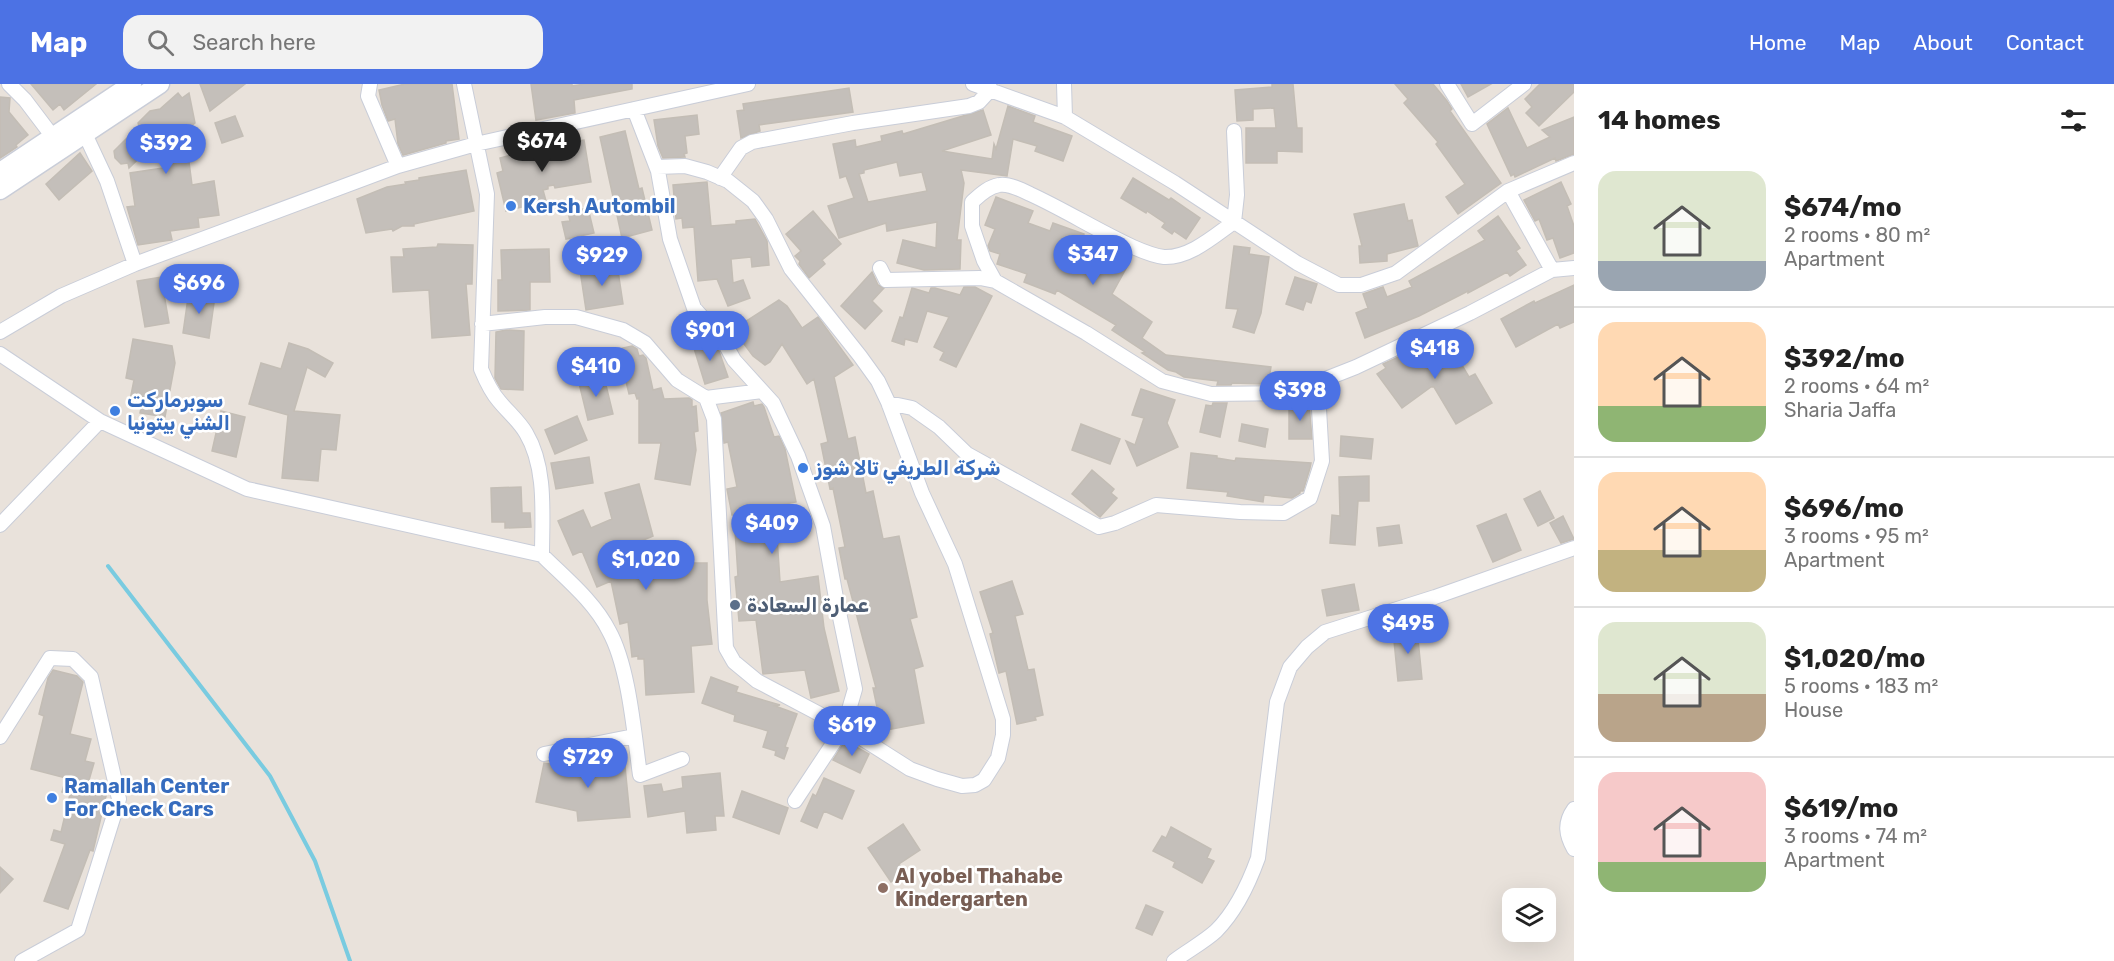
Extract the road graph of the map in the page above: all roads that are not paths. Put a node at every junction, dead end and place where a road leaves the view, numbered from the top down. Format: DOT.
graph roads {
  1 [pos="9,84"];
  2 [pos="132,84"];
  3 [pos="160,84"];
  4 [pos="370,84"];
  5 [pos="464,84"];
  6 [pos="748,84"];
  7 [pos="973,84"];
  8 [pos="1064,84"];
  9 [pos="1447,84"];
  10 [pos="1524,84"];
  11 [pos="991,89"];
  12 [pos="634,109"];
  13 [pos="1065,117"];
  14 [pos="1234,131"];
  15 [pos="85,134"];
  16 [pos="53,137"];
  17 [pos="476,144"];
  18 [pos="1574,163"];
  19 [pos="398,166"];
  20 [pos="657,167"];
  21 [pos="0,172"];
  22 [pos="720,178"];
  23 [pos="0,190"];
  24 [pos="1508,191"];
  25 [pos="1234,222"];
  26 [pos="135,264"];
  27 [pos="880,268"];
  28 [pos="1574,268"];
  29 [pos="1552,270"];
  30 [pos="995,281"];
  31 [pos="482,324"];
  32 [pos="0,332"];
  33 [pos="0,354"];
  34 [pos="1315,383"];
  35 [pos="762,391"];
  36 [pos="706,398"];
  37 [pos="889,405"];
  38 [pos="99,422"];
  39 [pos="0,525"];
  40 [pos="1574,548"];
  41 [pos="542,555"];
  42 [pos="844,727"];
  43 [pos="634,736"];
  44 [pos="0,737"];
  45 [pos="544,754"];
  46 [pos="682,759"];
  47 [pos="795,801"];
  48 [pos="1574,809"];
  49 [pos="1574,849"];
  50 [pos="22,961"];
  51 [pos="1174,961"];
  1 -- 16 [label="street"];
  2 -- 16 [label="main road"];
  3 -- 15 [label="main road"];
  4 -- 19 [label="street"];
  5 -- 17 [label="street"];
  6 -- 12 [label="street"];
  7 -- 11 [label="street"];
  8 -- 13 [label="street"];
  9 -- 10 [label="street"];
  11 -- 13 [label="street"];
  11 -- 22 [label="street"];
  12 -- 17 [label="street"];
  12 -- 20 [label="street"];
  13 -- 25 [label="street"];
  14 -- 25 [label="street"];
  15 -- 23 [label="main road"];
  15 -- 26 [label="street"];
  16 -- 21 [label="main road"];
  17 -- 19 [label="street"];
  17 -- 31 [label="street"];
  18 -- 24 [label="street"];
  19 -- 26 [label="street"];
  20 -- 22 [label="street"];
  20 -- 35 [label="street"];
  22 -- 37 [label="street"];
  24 -- 25 [label="street"];
  24 -- 29 [label="street"];
  25 -- 30 [label="street"];
  26 -- 32 [label="street"];
  27 -- 30 [label="street"];
  28 -- 29 [label="street"];
  29 -- 34 [label="street"];
  30 -- 34 [label="street"];
  31 -- 36 [label="street"];
  31 -- 41 [label="street"];
  33 -- 38 [label="street"];
  34 -- 37 [label="street"];
  35 -- 36 [label="street"];
  35 -- 42 [label="street"];
  36 -- 42 [label="street"];
  37 -- 42 [label="street"];
  38 -- 39 [label="street"];
  38 -- 41 [label="street"];
  40 -- 51 [label="street"];
  41 -- 43 [label="street"];
  42 -- 47 [label="street"];
  43 -- 45 [label="street"];
  43 -- 46 [label="street"];
  44 -- 50 [label="street"];
  48 -- 49 [label="street"];
}
